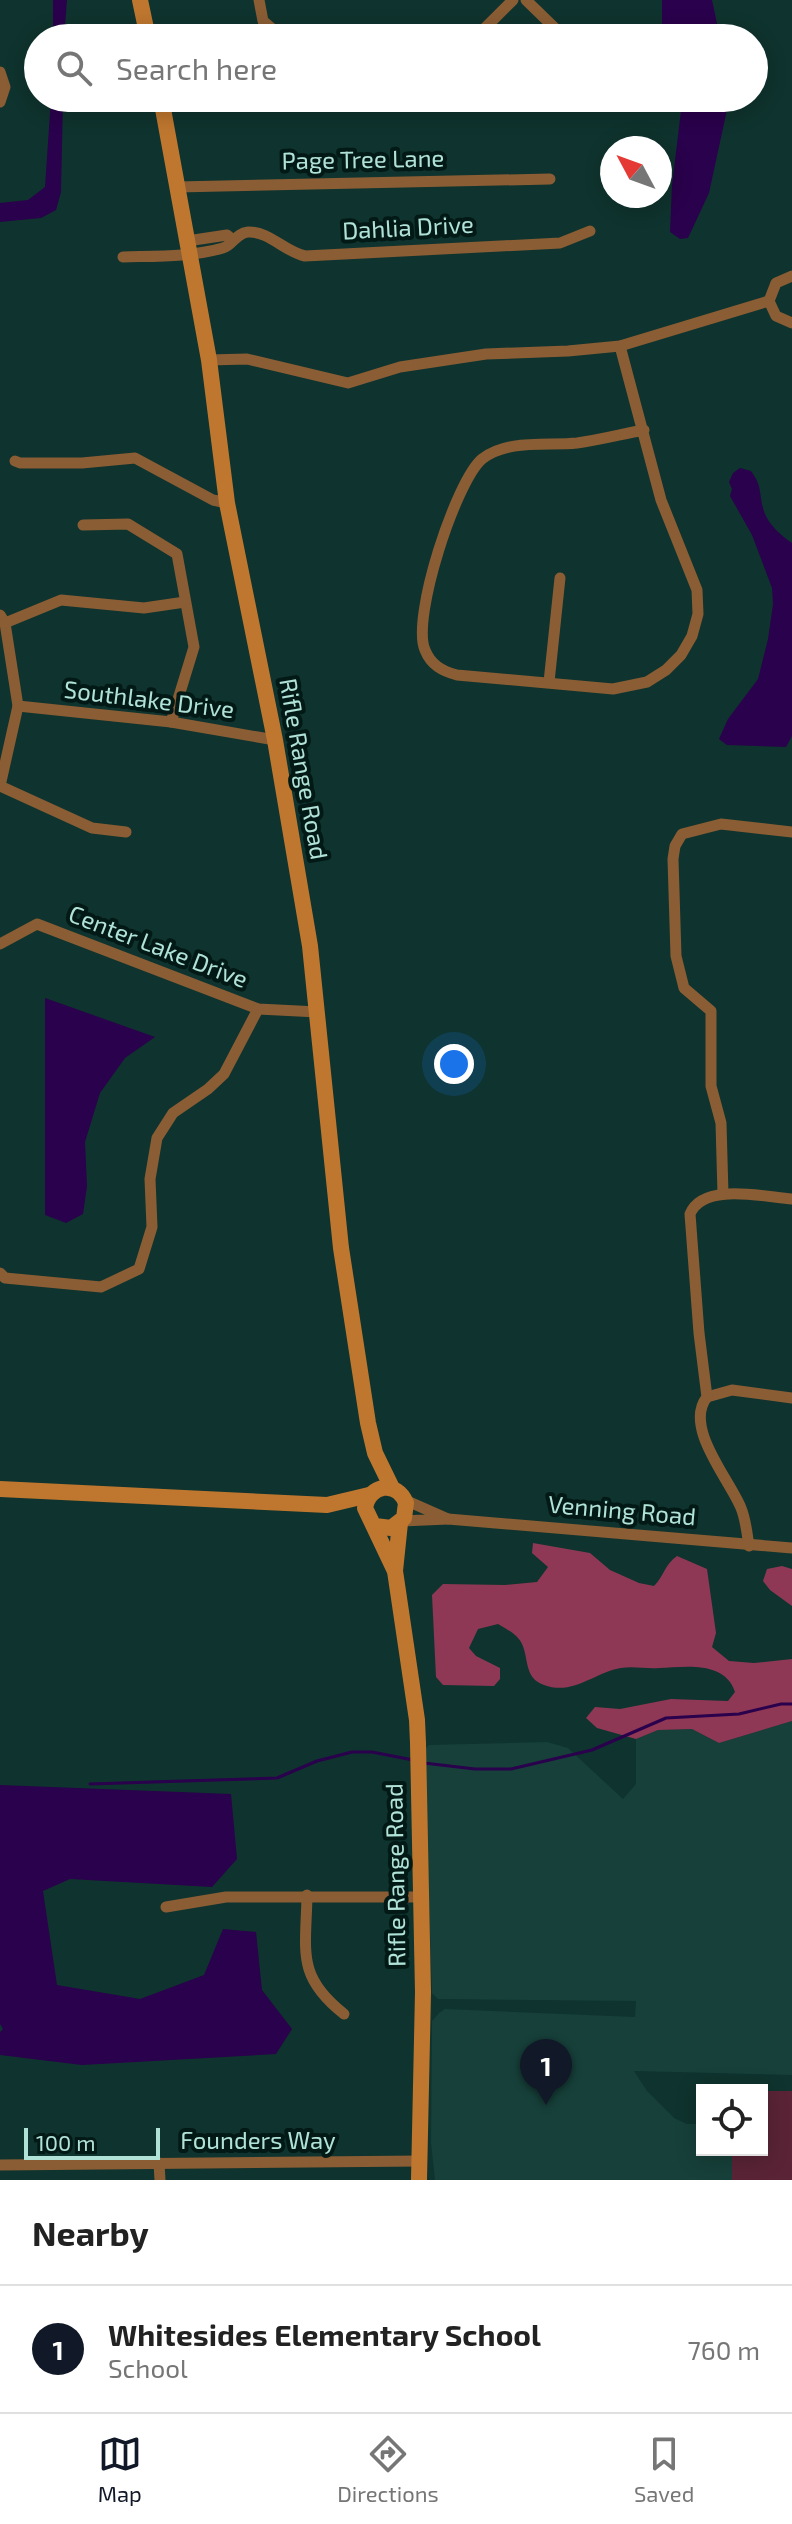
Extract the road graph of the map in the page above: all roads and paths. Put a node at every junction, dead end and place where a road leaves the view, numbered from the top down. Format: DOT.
graph roads {
  1 [pos="140,0"];
  2 [pos="259,0"];
  3 [pos="513,0"];
  4 [pos="526,0"];
  5 [pos="145,24"];
  6 [pos="267,24"];
  7 [pos="489,24"];
  8 [pos="551,24"];
  9 [pos="0,72"];
  10 [pos="0,102"];
  11 [pos="164,112"];
  12 [pos="550,179"];
  13 [pos="177,187"];
  14 [pos="590,231"];
  15 [pos="188,248"];
  16 [pos="123,257"];
  17 [pos="792,276"];
  18 [pos="769,301"];
  19 [pos="792,323"];
  20 [pos="620,346"];
  21 [pos="209,360"];
  22 [pos="644,430"];
  23 [pos="15,461"];
  24 [pos="227,503"];
  25 [pos="83,525"];
  26 [pos="560,578"];
  27 [pos="185,602"];
  28 [pos="3,619"];
  29 [pos="549,682"];
  30 [pos="18,706"];
  31 [pos="171,722"];
  32 [pos="275,740"];
  33 [pos="0,786"];
  34 [pos="126,832"];
  35 [pos="792,832"];
  36 [pos="0,944"];
  37 [pos="258,1009"];
  38 [pos="318,1012"];
  39 [pos="723,1194"];
  40 [pos="792,1199"];
  41 [pos="0,1273"];
  42 [pos="707,1397"];
  43 [pos="792,1398"];
  44 [pos="375,1453"];
  45 [pos="392,1488"];
  46 [pos="0,1489"];
  47 [pos="371,1494"];
  48 [pos="405,1500"];
  49 [pos="327,1505"];
  50 [pos="448,1519"];
  51 [pos="401,1522"];
  52 [pos="372,1524"];
  53 [pos="749,1546"];
  54 [pos="792,1548"];
  55 [pos="395,1571"];
  56 [pos="307,1895"];
  57 [pos="422,1897"];
  58 [pos="166,1907"];
  59 [pos="344,2014"];
  60 [pos="421,2161"];
  61 [pos="159,2163"];
  62 [pos="0,2165"];
  63 [pos="160,2180"];
  64 [pos="419,2180"];
  1 -- 5 [label="main road"];
  2 -- 6 [label="street"];
  3 -- 7 [label="street"];
  4 -- 8 [label="street"];
  9 -- 10 [label="street"];
  11 -- 13 [label="main road, Rifle Range Road"];
  12 -- 13 [label="street, Page Tree Lane"];
  13 -- 15 [label="main road, Rifle Range Road"];
  14 -- 15 [label="street, Dahlia Drive"];
  15 -- 16 [label="street, Dahlia Drive"];
  15 -- 21 [label="main road, Rifle Range Road"];
  17 -- 18 [label="street"];
  18 -- 19 [label="street"];
  18 -- 20 [label="street"];
  20 -- 21 [label="street"];
  20 -- 22 [label="street"];
  21 -- 24 [label="main road, Rifle Range Road"];
  22 -- 29 [label="street"];
  22 -- 29 [label="street"];
  23 -- 24 [label="street"];
  24 -- 32 [label="main road, Rifle Range Road"];
  25 -- 27 [label="street"];
  26 -- 29 [label="street"];
  27 -- 28 [label="street"];
  27 -- 31 [label="street"];
  28 -- 30 [label="street"];
  30 -- 31 [label="street, Southlake Drive"];
  30 -- 33 [label="street"];
  31 -- 32 [label="street, Southlake Drive"];
  32 -- 38 [label="main road, Rifle Range Road"];
  33 -- 34 [label="street"];
  35 -- 39 [label="street"];
  36 -- 37 [label="street, Center Lake Drive"];
  37 -- 38 [label="street, Center Lake Drive"];
  37 -- 41 [label="street, Center Lake Drive"];
  38 -- 44 [label="main road, Rifle Range Road"];
  39 -- 40 [label="street"];
  39 -- 42 [label="street"];
  42 -- 43 [label="street"];
  42 -- 53 [label="street"];
  44 -- 45 [label="main road, Rifle Range Road"];
  44 -- 47 [label="main road, Rifle Range Road"];
  45 -- 47 [label="main road"];
  45 -- 48 [label="main road"];
  46 -- 49 [label="main road"];
  47 -- 49 [label="main road"];
  47 -- 52 [label="main road"];
  48 -- 50 [label="street, Venning Road"];
  48 -- 51 [label="main road"];
  49 -- 52 [label="main road"];
  50 -- 51 [label="street, Venning Road"];
  50 -- 53 [label="street, Venning Road"];
  51 -- 52 [label="main road"];
  51 -- 55 [label="main road, Rifle Range Road"];
  52 -- 55 [label="main road, Rifle Range Road"];
  53 -- 54 [label="street, Venning Road"];
  55 -- 57 [label="main road, Rifle Range Road"];
  56 -- 57 [label="street"];
  56 -- 58 [label="street"];
  56 -- 59 [label="street"];
  57 -- 60 [label="main road, Rifle Range Road"];
  60 -- 61 [label="street, Founders Way"];
  60 -- 64 [label="main road, Rifle Range Road"];
  61 -- 62 [label="street, Founders Way"];
  61 -- 63 [label="street"];
}
